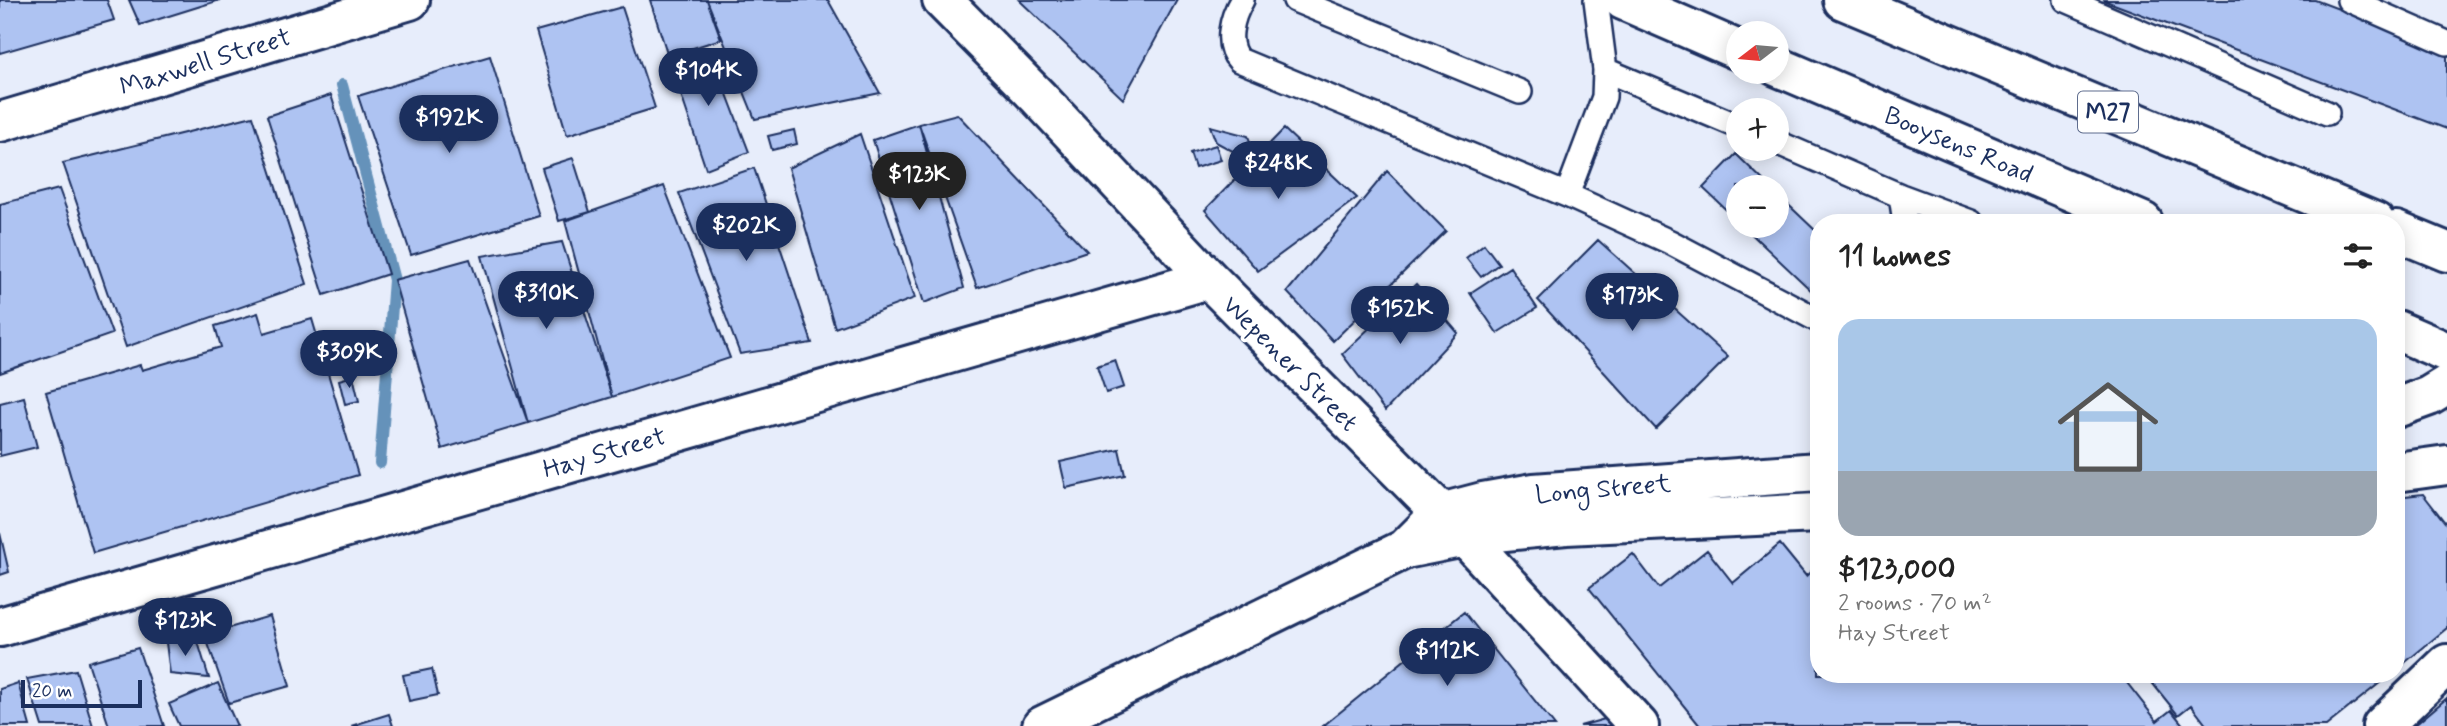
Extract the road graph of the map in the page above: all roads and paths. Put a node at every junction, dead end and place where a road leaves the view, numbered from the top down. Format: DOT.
graph roads {
  1 [pos="410,0"];
  2 [pos="942,0"];
  3 [pos="1242,0"];
  4 [pos="1295,0"];
  5 [pos="1596,0"];
  6 [pos="1623,0"];
  7 [pos="1843,0"];
  8 [pos="2066,0"];
  9 [pos="2349,0"];
  10 [pos="2447,43"];
  11 [pos="1726,45"];
  12 [pos="1605,70"];
  13 [pos="1789,72"];
  14 [pos="1520,92"];
  15 [pos="2327,113"];
  16 [pos="1726,121"];
  17 [pos="0,122"];
  18 [pos="1789,148"];
  19 [pos="1567,195"];
  20 [pos="1900,196"];
  21 [pos="1903,214"];
  22 [pos="1949,214"];
  23 [pos="2124,214"];
  24 [pos="2356,214"];
  25 [pos="2405,235"];
  26 [pos="2447,252"];
  27 [pos="1209,279"];
  28 [pos="1810,316"];
  29 [pos="2405,334"];
  30 [pos="2447,352"];
  31 [pos="2447,385"];
  32 [pos="2405,405"];
  33 [pos="2447,465"];
  34 [pos="2405,471"];
  35 [pos="1810,473"];
  36 [pos="1810,513"];
  37 [pos="1453,526"];
  38 [pos="0,627"];
  39 [pos="2447,664"];
  40 [pos="1042,726"];
  41 [pos="1639,726"];
  42 [pos="2382,726"];
  1 -- 17 [label="street, Maxwell Street"];
  2 -- 27 [label="street, Wepener Street"];
  3 -- 19 [label="lane"];
  4 -- 14 [label="lane"];
  5 -- 12 [label="lane"];
  6 -- 11 [label="street"];
  7 -- 24 [label="street, M27"];
  8 -- 15 [label="lane"];
  9 -- 10 [label="lane"];
  12 -- 16 [label="lane"];
  12 -- 19 [label="lane"];
  13 -- 23 [label="street, Booysens Road"];
  18 -- 20 [label="lane"];
  19 -- 28 [label="lane"];
  20 -- 21 [label="lane"];
  20 -- 22 [label="lane"];
  25 -- 26 [label="street"];
  27 -- 37 [label="street, Wepener Street"];
  27 -- 38 [label="street, Hay Street"];
  29 -- 30 [label="street"];
  31 -- 32 [label="street"];
  33 -- 34 [label="street"];
  35 -- 37 [label="street, Long Street"];
  36 -- 37 [label="street, Long Street"];
  37 -- 40 [label="street"];
  37 -- 41 [label="street, Wepener Street"];
  39 -- 42 [label="street"];
}
